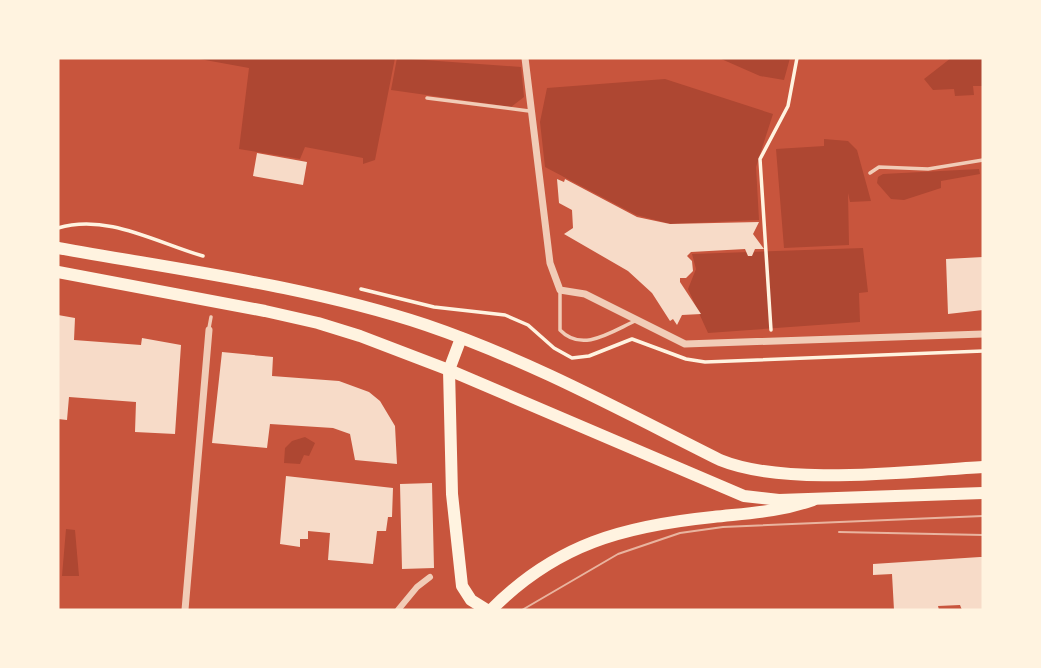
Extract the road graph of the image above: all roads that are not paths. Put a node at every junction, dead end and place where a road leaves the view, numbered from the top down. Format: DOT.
graph roads {
  1 [pos="525,58"];
  2 [pos="427,99"];
  3 [pos="529,111"];
  4 [pos="983,160"];
  5 [pos="870,173"];
  6 [pos="58,248"];
  7 [pos="58,272"];
  8 [pos="560,290"];
  9 [pos="211,317"];
  10 [pos="637,320"];
  11 [pos="209,330"];
  12 [pos="983,334"];
  13 [pos="461,338"];
  14 [pos="449,370"];
  15 [pos="983,467"];
  16 [pos="983,493"];
  17 [pos="817,499"];
  18 [pos="430,577"];
  19 [pos="185,610"];
  20 [pos="398,610"];
  21 [pos="489,610"];
  1 -- 3 [label="street"];
  2 -- 3 [label="lane"];
  3 -- 8 [label="street"];
  4 -- 5 [label="lane"];
  6 -- 13 [label="main road"];
  7 -- 14 [label="main road"];
  8 -- 10 [label="street"];
  8 -- 10 [label="lane"];
  9 -- 11 [label="lane"];
  10 -- 12 [label="street"];
  11 -- 19 [label="street"];
  13 -- 14 [label="main road"];
  13 -- 15 [label="main road"];
  14 -- 17 [label="main road"];
  14 -- 21 [label="main road"];
  16 -- 17 [label="main road"];
  17 -- 21 [label="main road"];
  18 -- 20 [label="street"];
}
